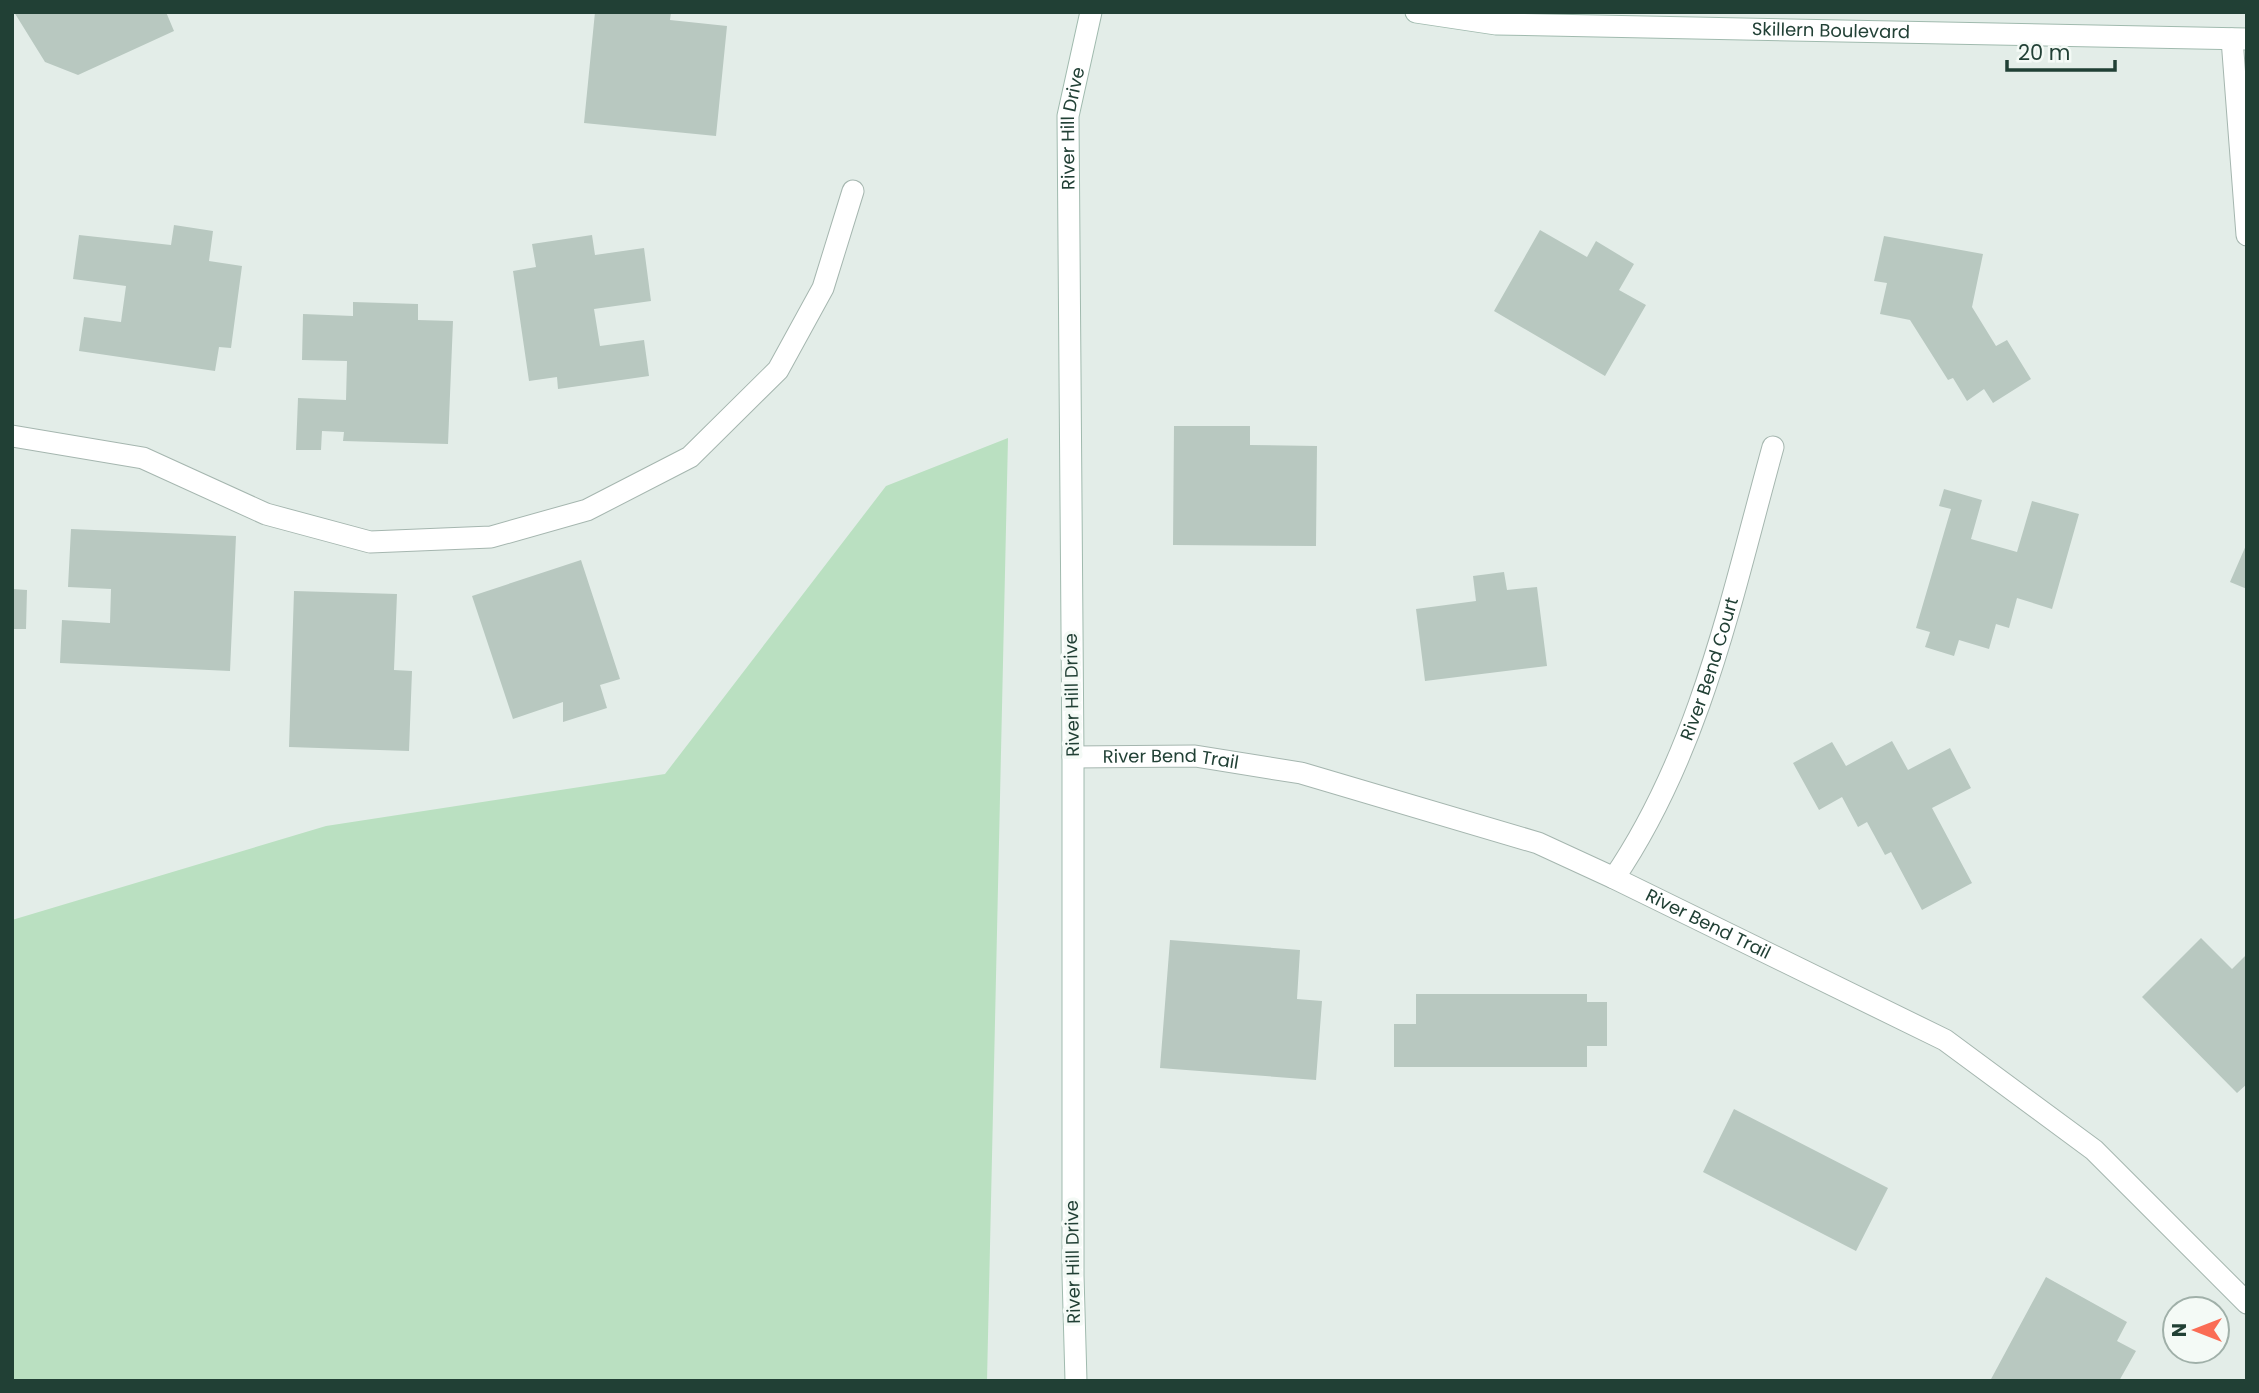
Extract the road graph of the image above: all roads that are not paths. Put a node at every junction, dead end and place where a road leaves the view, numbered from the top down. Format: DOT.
graph roads {
  1 [pos="1091,12"];
  2 [pos="1416,12"];
  3 [pos="2240,39"];
  4 [pos="853,191"];
  5 [pos="2247,235"];
  6 [pos="12,436"];
  7 [pos="1773,447"];
  8 [pos="1073,757"];
  9 [pos="1614,878"];
  10 [pos="2247,1303"];
  11 [pos="1076,1381"];
  1 -- 8 [label="street, River Hill Drive"];
  2 -- 3 [label="street, Skillern Boulevard"];
  3 -- 5 [label="street"];
  4 -- 6 [label="street"];
  7 -- 9 [label="street, River Bend Court"];
  8 -- 9 [label="street, River Bend Trail"];
  8 -- 11 [label="street, River Hill Drive"];
  9 -- 10 [label="street, River Bend Trail"];
}
